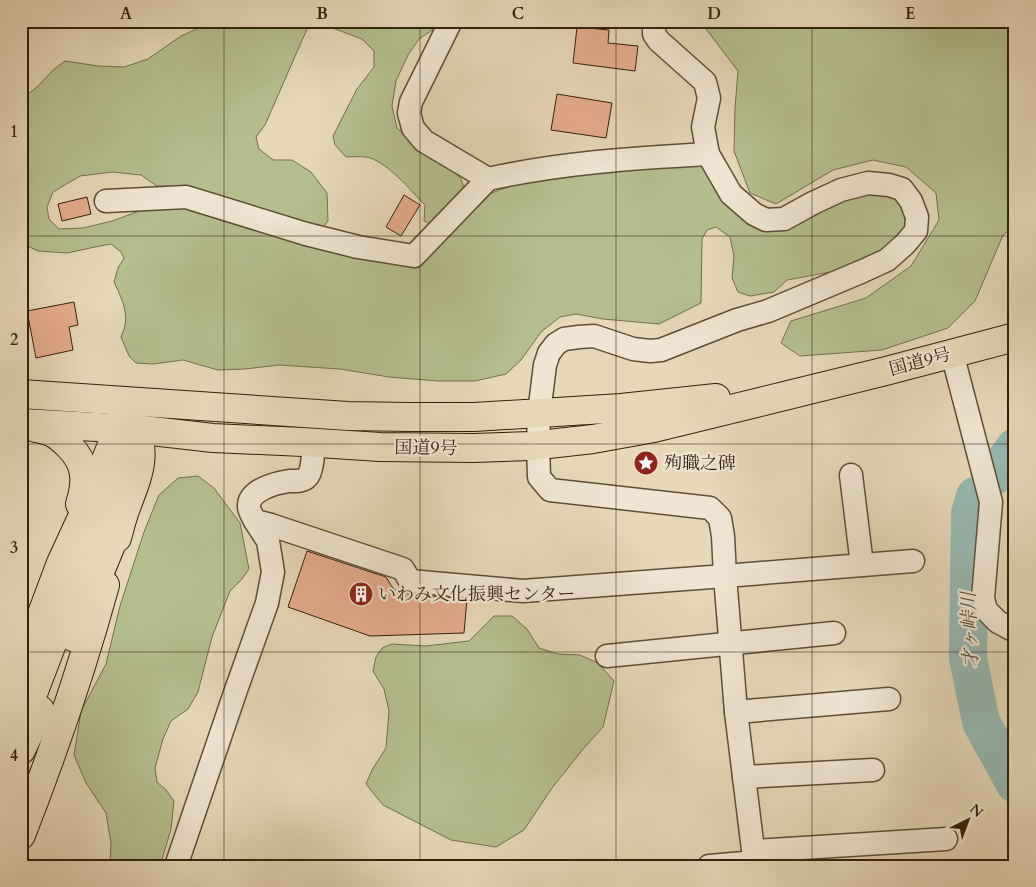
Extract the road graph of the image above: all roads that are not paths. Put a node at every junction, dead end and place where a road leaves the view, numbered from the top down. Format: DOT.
graph roads {
  1 [pos="451,21"];
  2 [pos="654,21"];
  3 [pos="708,154"];
  4 [pos="488,179"];
  5 [pos="106,200"];
  6 [pos="1015,336"];
  7 [pos="952,353"];
  8 [pos="825,385"];
  9 [pos="21,394"];
  10 [pos="539,413"];
  11 [pos="130,419"];
  12 [pos="21,424"];
  13 [pos="213,438"];
  14 [pos="314,443"];
  15 [pos="538,445"];
  16 [pos="851,475"];
  17 [pos="135,485"];
  18 [pos="123,516"];
  19 [pos="254,521"];
  20 [pos="913,561"];
  21 [pos="61,563"];
  22 [pos="862,565"];
  23 [pos="725,576"];
  24 [pos="1015,631"];
  25 [pos="834,632"];
  26 [pos="731,644"];
  27 [pos="606,656"];
  28 [pos="21,665"];
  29 [pos="889,699"];
  30 [pos="736,712"];
  31 [pos="21,725"];
  32 [pos="21,750"];
  33 [pos="873,770"];
  34 [pos="744,778"];
  35 [pos="21,834"];
  36 [pos="946,839"];
  37 [pos="754,860"];
  38 [pos="176,866"];
  39 [pos="708,866"];
  1 -- 4 [label="street"];
  2 -- 3 [label="street"];
  3 -- 4 [label="street"];
  3 -- 10 [label="street"];
  4 -- 5 [label="street"];
  6 -- 7 [label="highway, 国道9号"];
  7 -- 8 [label="highway, 国道9号"];
  7 -- 24 [label="street"];
  8 -- 10 [label="highway, 国道9号"];
  8 -- 15 [label="highway, 国道9号"];
  9 -- 11 [label="highway, 国道9号"];
  10 -- 11 [label="highway, 国道9号"];
  10 -- 15 [label="street"];
  11 -- 12 [label="highway, 国道9号"];
  11 -- 13 [label="highway, 国道9号"];
  11 -- 17 [label="highway"];
  11 -- 21 [label="highway"];
  11 -- 31 [label="highway"];
  12 -- 21 [label="highway"];
  13 -- 14 [label="highway, 国道9号"];
  13 -- 17 [label="highway"];
  14 -- 15 [label="highway, 国道9号"];
  14 -- 19 [label="street"];
  15 -- 23 [label="street"];
  16 -- 22 [label="street"];
  17 -- 18 [label="highway"];
  18 -- 32 [label="highway"];
  18 -- 35 [label="highway"];
  19 -- 23 [label="street"];
  19 -- 38 [label="street"];
  20 -- 22 [label="street"];
  21 -- 28 [label="highway"];
  22 -- 23 [label="street"];
  23 -- 26 [label="street"];
  25 -- 26 [label="street"];
  26 -- 27 [label="street"];
  26 -- 30 [label="street"];
  29 -- 30 [label="street"];
  30 -- 34 [label="street"];
  33 -- 34 [label="street"];
  34 -- 37 [label="street"];
  36 -- 37 [label="street"];
  37 -- 39 [label="street"];
}
